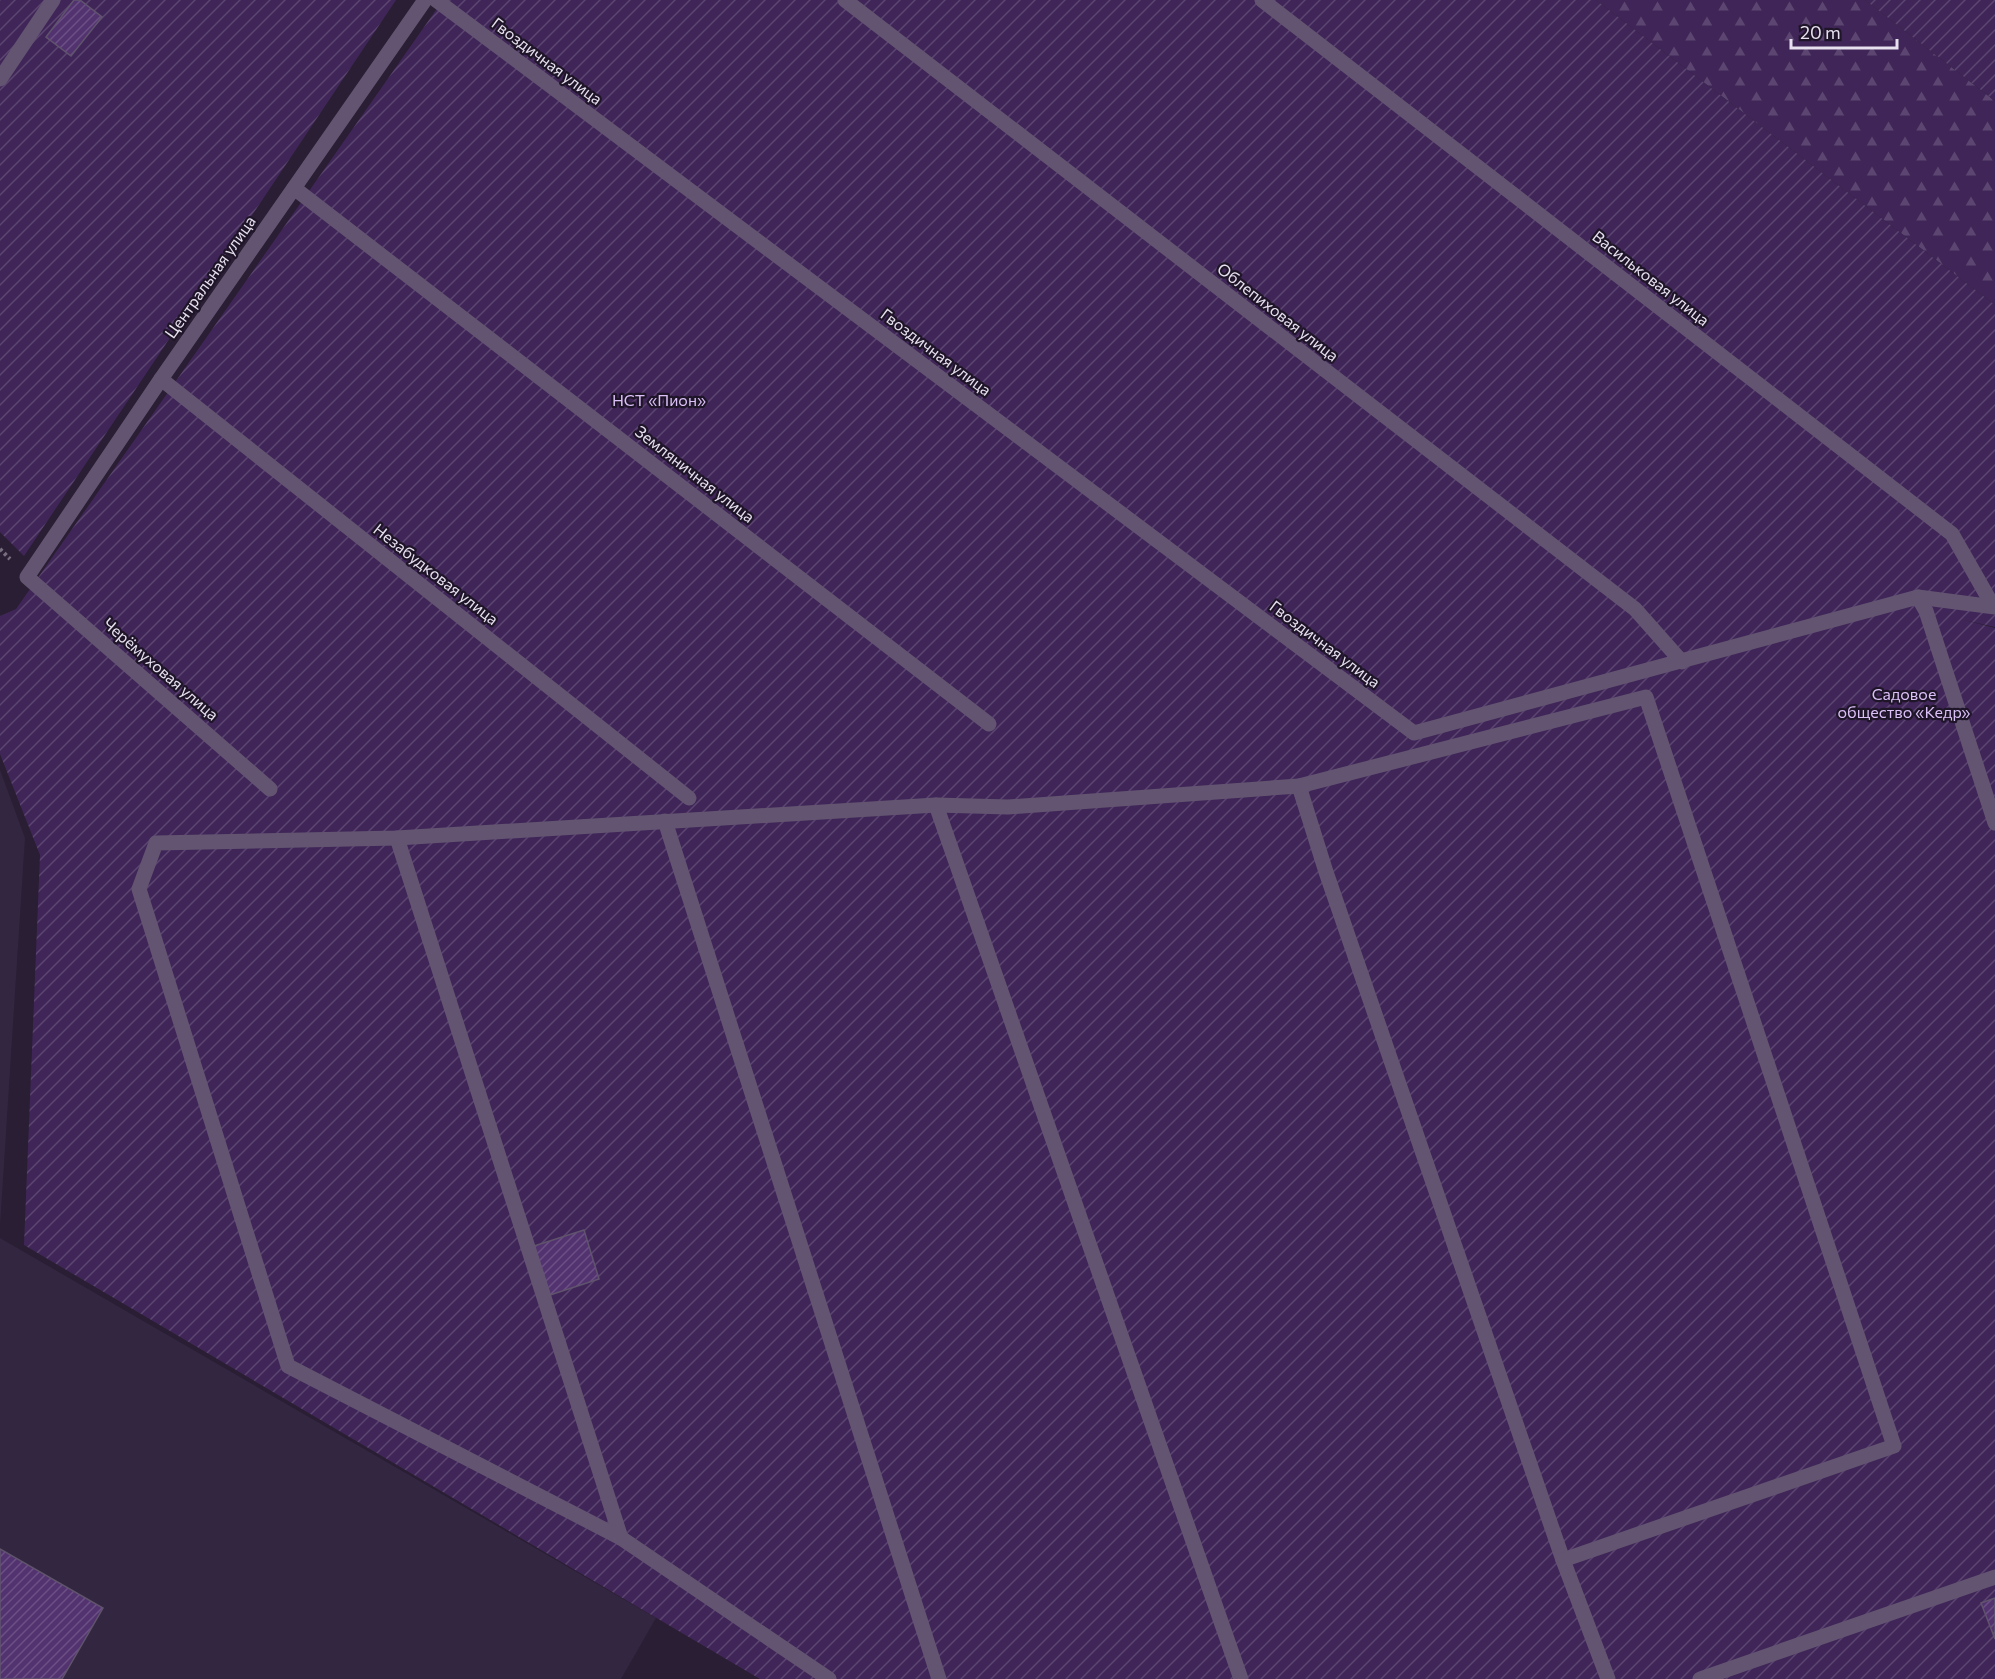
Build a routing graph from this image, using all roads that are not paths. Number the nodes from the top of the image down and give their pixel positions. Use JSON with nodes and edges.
{"nodes":[{"id":1,"x":53,"y":0,"type":"edge"},
{"id":2,"x":425,"y":0,"type":"edge"},
{"id":3,"x":436,"y":0,"type":"edge"},
{"id":4,"x":845,"y":0,"type":"edge"},
{"id":5,"x":1262,"y":0,"type":"edge"},
{"id":6,"x":0,"y":79,"type":"edge"},
{"id":7,"x":294,"y":188,"type":"junction"},
{"id":8,"x":161,"y":379,"type":"junction"},
{"id":9,"x":27,"y":577,"type":"joint"},
{"id":10,"x":1918,"y":597,"type":"junction"},
{"id":11,"x":1994,"y":607,"type":"edge"},
{"id":12,"x":1682,"y":662,"type":"junction"},
{"id":13,"x":989,"y":723,"type":"dead end"},
{"id":14,"x":1299,"y":786,"type":"junction"},
{"id":15,"x":270,"y":789,"type":"dead end"},
{"id":16,"x":689,"y":798,"type":"dead end"},
{"id":17,"x":936,"y":805,"type":"junction"},
{"id":18,"x":665,"y":821,"type":"junction"},
{"id":19,"x":1995,"y":823,"type":"edge"},
{"id":20,"x":397,"y":838,"type":"junction"},
{"id":21,"x":621,"y":1538,"type":"junction"},
{"id":22,"x":1563,"y":1560,"type":"junction"},
{"id":23,"x":1995,"y":1577,"type":"edge"},
{"id":24,"x":829,"y":1679,"type":"edge"},
{"id":25,"x":939,"y":1679,"type":"edge"},
{"id":26,"x":1240,"y":1679,"type":"edge"},
{"id":27,"x":1608,"y":1679,"type":"edge"},
{"id":28,"x":1700,"y":1679,"type":"edge"}],
"edges":[{"from":1,"to":6,"type":"street"},
{"from":2,"to":7,"type":"street","name":"Центральная улица"},
{"from":3,"to":12,"type":"street","name":"Гвоздичная улица"},
{"from":4,"to":12,"type":"street","name":"Облепиховая улица"},
{"from":5,"to":11,"type":"street","name":"Васильковая улица"},
{"from":7,"to":8,"type":"street","name":"Центральная улица"},
{"from":7,"to":13,"type":"street","name":"Земляничная улица"},
{"from":8,"to":9,"type":"street","name":"Центральная улица"},
{"from":8,"to":16,"type":"street","name":"Незабудковая улица"},
{"from":9,"to":15,"type":"street","name":"Черёмуховая улица"},
{"from":10,"to":11,"type":"street"},
{"from":10,"to":12,"type":"street"},
{"from":10,"to":19,"type":"street"},
{"from":14,"to":17,"type":"street"},
{"from":14,"to":22,"type":"street"},
{"from":14,"to":22,"type":"street"},
{"from":17,"to":18,"type":"street"},
{"from":17,"to":26,"type":"street"},
{"from":18,"to":20,"type":"street"},
{"from":18,"to":25,"type":"street"},
{"from":20,"to":21,"type":"street"},
{"from":20,"to":21,"type":"street"},
{"from":21,"to":24,"type":"street"},
{"from":22,"to":27,"type":"street"},
{"from":23,"to":28,"type":"street"}]}
